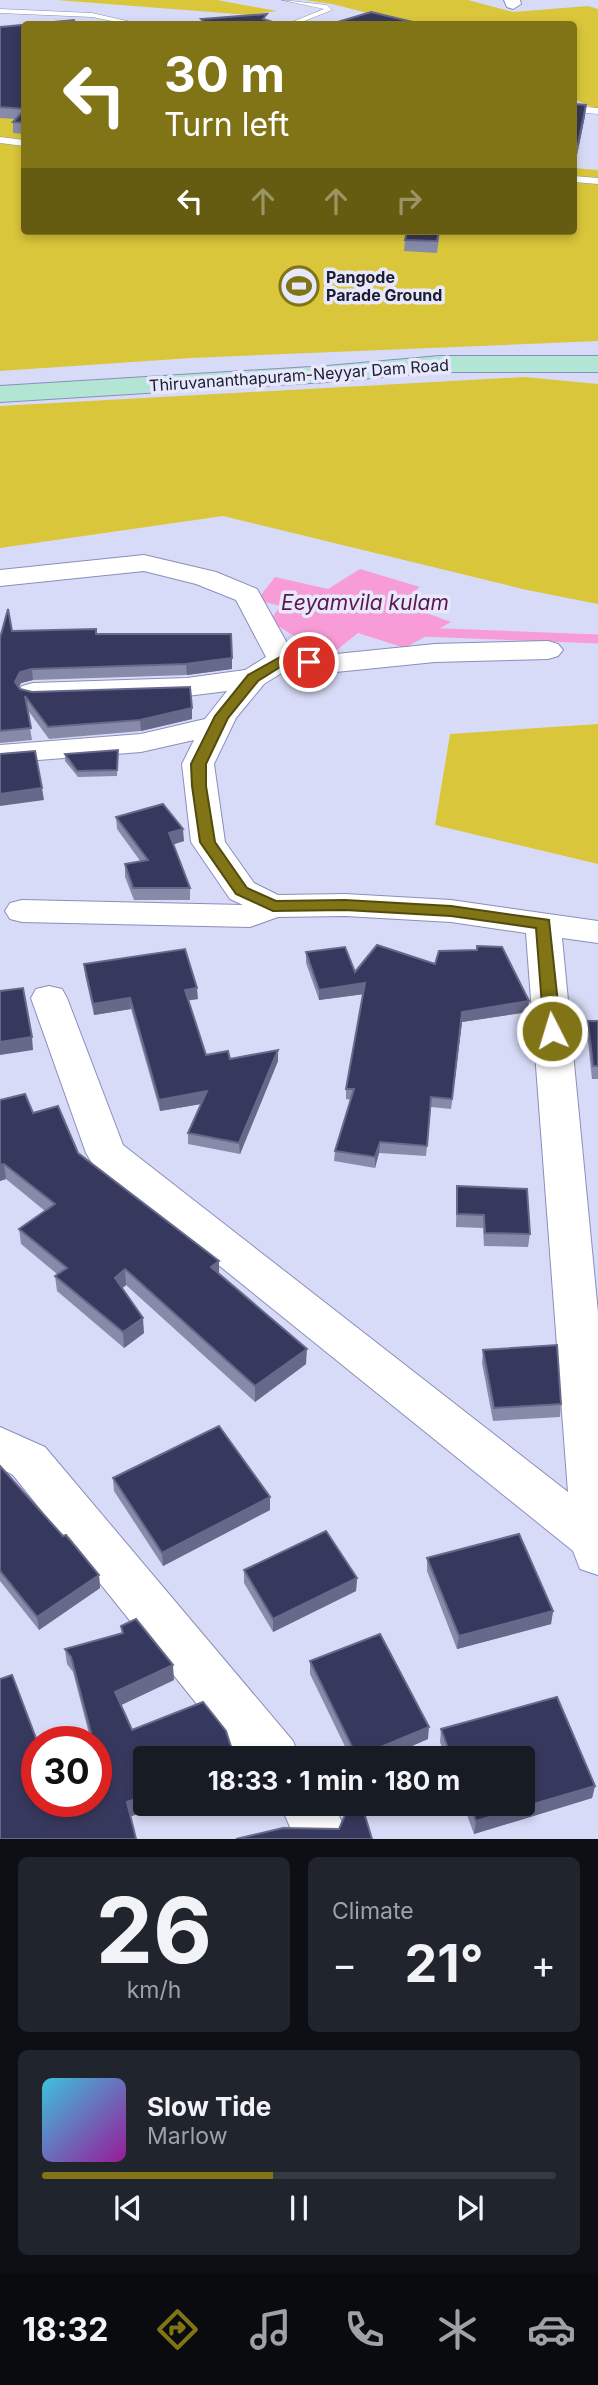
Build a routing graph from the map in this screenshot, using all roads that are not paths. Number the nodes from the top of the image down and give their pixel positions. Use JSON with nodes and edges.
{"nodes":[{"id":1,"x":286,"y":0,"type":"edge"},
{"id":2,"x":3,"y":10,"type":"edge"},
{"id":3,"x":121,"y":21,"type":"edge"},
{"id":4,"x":299,"y":21,"type":"edge"},
{"id":5,"x":577,"y":109,"type":"edge"},
{"id":6,"x":598,"y":111,"type":"edge"},
{"id":7,"x":0,"y":141,"type":"edge"},
{"id":8,"x":21,"y":143,"type":"edge"},
{"id":9,"x":577,"y":179,"type":"edge"},
{"id":10,"x":598,"y":181,"type":"edge"},
{"id":11,"x":598,"y":364,"type":"edge"},
{"id":12,"x":0,"y":394,"type":"edge"},
{"id":13,"x":0,"y":578,"type":"edge"},
{"id":14,"x":548,"y":650,"type":"dead end"},
{"id":15,"x":282,"y":660,"type":"junction"},
{"id":16,"x":253,"y":678,"type":"junction"},
{"id":17,"x":33,"y":692,"type":"edge"},
{"id":18,"x":217,"y":726,"type":"junction"},
{"id":19,"x":0,"y":754,"type":"edge"},
{"id":20,"x":273,"y":906,"type":"junction"},
{"id":21,"x":22,"y":911,"type":"dead end"},
{"id":22,"x":543,"y":924,"type":"junction"},
{"id":23,"x":598,"y":932,"type":"edge"},
{"id":24,"x":49,"y":998,"type":"dead end"},
{"id":25,"x":0,"y":1446,"type":"edge"},
{"id":26,"x":597,"y":1551,"type":"edge"},
{"id":27,"x":263,"y":1746,"type":"edge"},
{"id":28,"x":312,"y":1816,"type":"edge"},
{"id":29,"x":312,"y":1839,"type":"edge"}],
"edges":[{"from":1,"to":4,"type":"lane"},
{"from":2,"to":3,"type":"lane"},
{"from":5,"to":6,"type":"lane"},
{"from":7,"to":8,"type":"lane"},
{"from":9,"to":10,"type":"lane"},
{"from":11,"to":12,"type":"main road","name":"Thiruvananthapuram-Neyyar Dam Road"},
{"from":13,"to":15,"type":"street"},
{"from":14,"to":15,"type":"street"},
{"from":15,"to":16,"type":"street"},
{"from":16,"to":17,"type":"street"},
{"from":16,"to":18,"type":"street"},
{"from":18,"to":19,"type":"street"},
{"from":18,"to":20,"type":"street"},
{"from":20,"to":21,"type":"street"},
{"from":20,"to":22,"type":"street"},
{"from":22,"to":23,"type":"street"},
{"from":22,"to":26,"type":"street"},
{"from":24,"to":26,"type":"street"},
{"from":25,"to":27,"type":"street"},
{"from":28,"to":29,"type":"street"}]}
